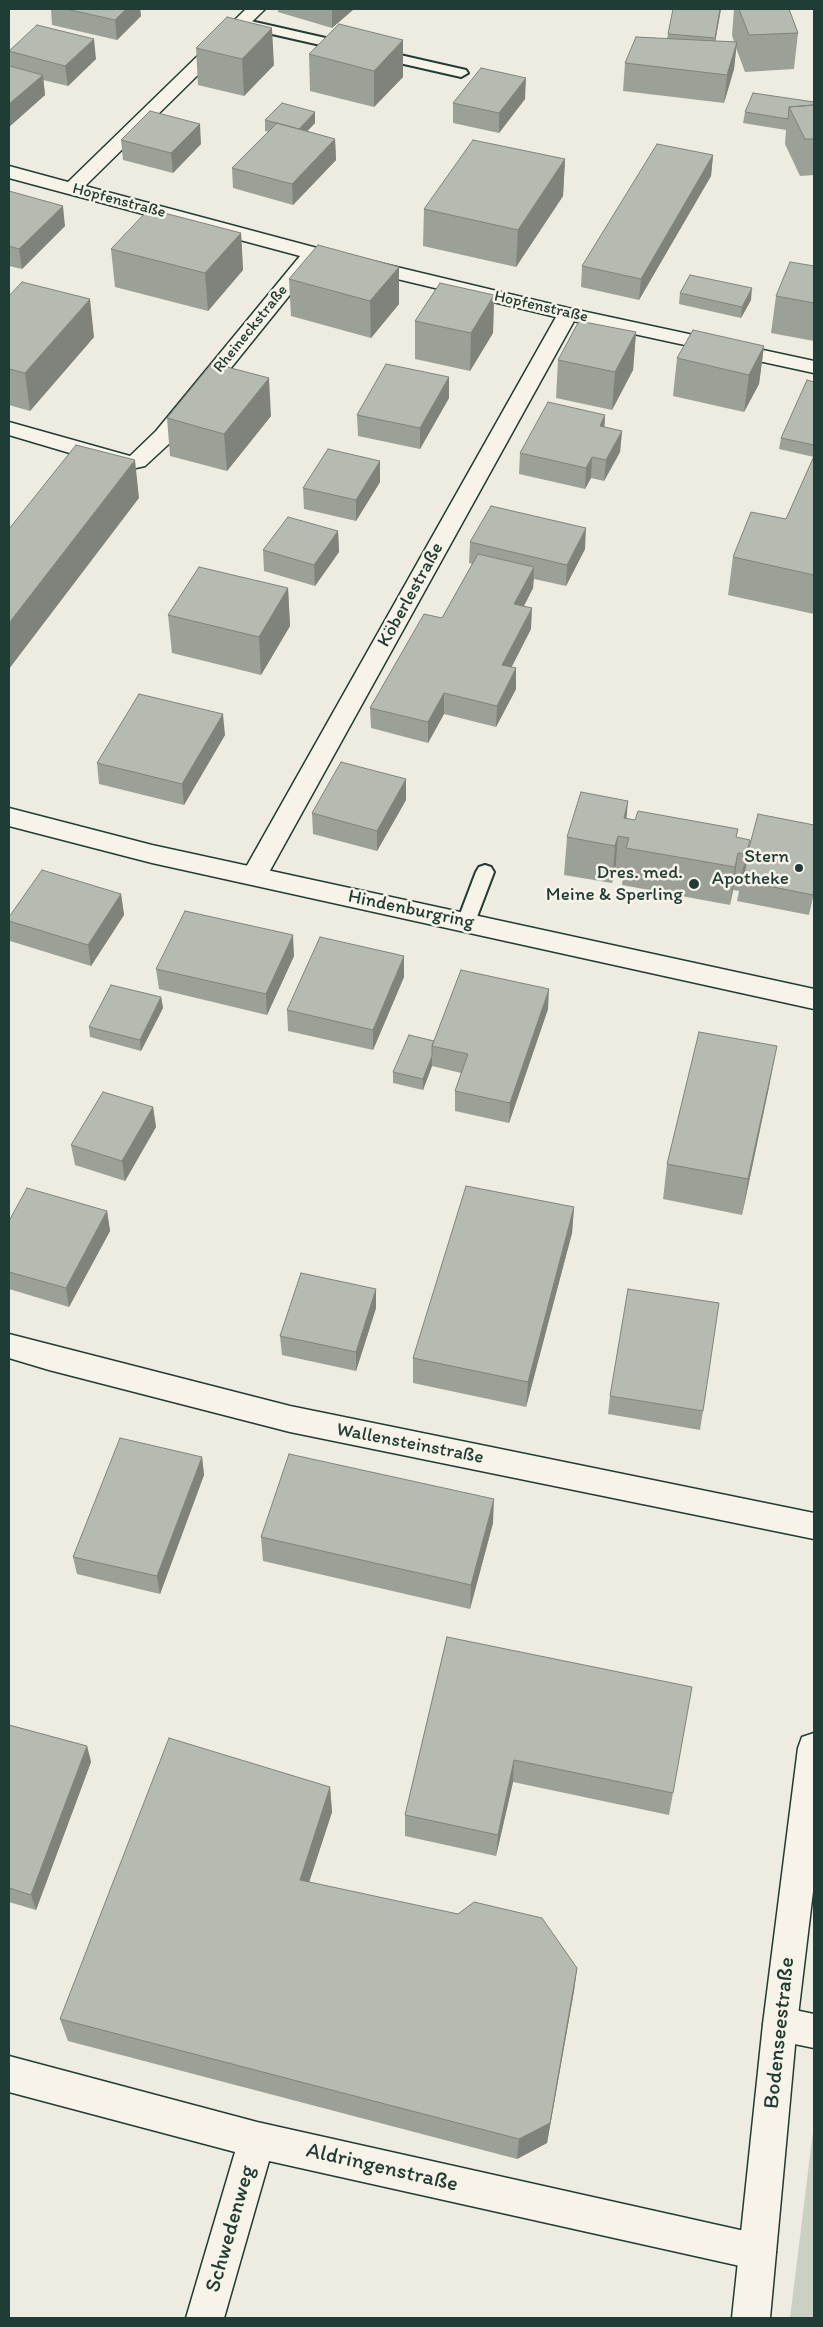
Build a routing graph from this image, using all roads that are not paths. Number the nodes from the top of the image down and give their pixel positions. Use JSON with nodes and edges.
{"nodes":[{"id":1,"x":256,"y":9,"type":"edge"},
{"id":2,"x":242,"y":23,"type":"junction"},
{"id":3,"x":461,"y":73,"type":"dead end"},
{"id":4,"x":9,"y":172,"type":"edge"},
{"id":5,"x":72,"y":188,"type":"junction"},
{"id":6,"x":313,"y":253,"type":"junction"},
{"id":7,"x":568,"y":314,"type":"junction"},
{"id":8,"x":814,"y":367,"type":"edge"},
{"id":9,"x":9,"y":428,"type":"edge"},
{"id":10,"x":9,"y":817,"type":"edge"},
{"id":11,"x":485,"y":872,"type":"dead end"},
{"id":12,"x":254,"y":876,"type":"junction"},
{"id":13,"x":466,"y":922,"type":"junction"},
{"id":14,"x":814,"y":998,"type":"edge"},
{"id":15,"x":9,"y":1346,"type":"edge"},
{"id":16,"x":814,"y":1526,"type":"edge"},
{"id":17,"x":814,"y":1748,"type":"edge"},
{"id":18,"x":780,"y":2024,"type":"junction"},
{"id":19,"x":814,"y":2031,"type":"edge"},
{"id":20,"x":9,"y":2074,"type":"edge"},
{"id":21,"x":257,"y":2140,"type":"junction"},
{"id":22,"x":758,"y":2252,"type":"junction"},
{"id":23,"x":205,"y":2318,"type":"edge"},
{"id":24,"x":751,"y":2318,"type":"edge"}],
"edges":[{"from":1,"to":2,"type":"street"},
{"from":2,"to":3,"type":"lane"},
{"from":2,"to":5,"type":"street"},
{"from":4,"to":5,"type":"street","name":"Hopfenstraße"},
{"from":5,"to":6,"type":"street","name":"Hopfenstraße"},
{"from":6,"to":7,"type":"street","name":"Hopfenstraße"},
{"from":6,"to":9,"type":"street","name":"Rheineckstraße"},
{"from":7,"to":8,"type":"street","name":"Hopfenstraße"},
{"from":7,"to":12,"type":"street","name":"Köberlestraße"},
{"from":10,"to":12,"type":"street","name":"Hindenburgring"},
{"from":11,"to":13,"type":"lane"},
{"from":12,"to":13,"type":"street","name":"Hindenburgring"},
{"from":13,"to":14,"type":"street","name":"Hindenburgring"},
{"from":15,"to":16,"type":"street","name":"Wallensteinstraße"},
{"from":17,"to":18,"type":"street","name":"Bodenseestraße"},
{"from":18,"to":19,"type":"street"},
{"from":18,"to":22,"type":"street","name":"Bodenseestraße"},
{"from":20,"to":21,"type":"street","name":"Aldringenstraße"},
{"from":21,"to":22,"type":"street","name":"Aldringenstraße"},
{"from":21,"to":23,"type":"street","name":"Schwedenweg"},
{"from":22,"to":24,"type":"street","name":"Bodenseestraße"}]}
